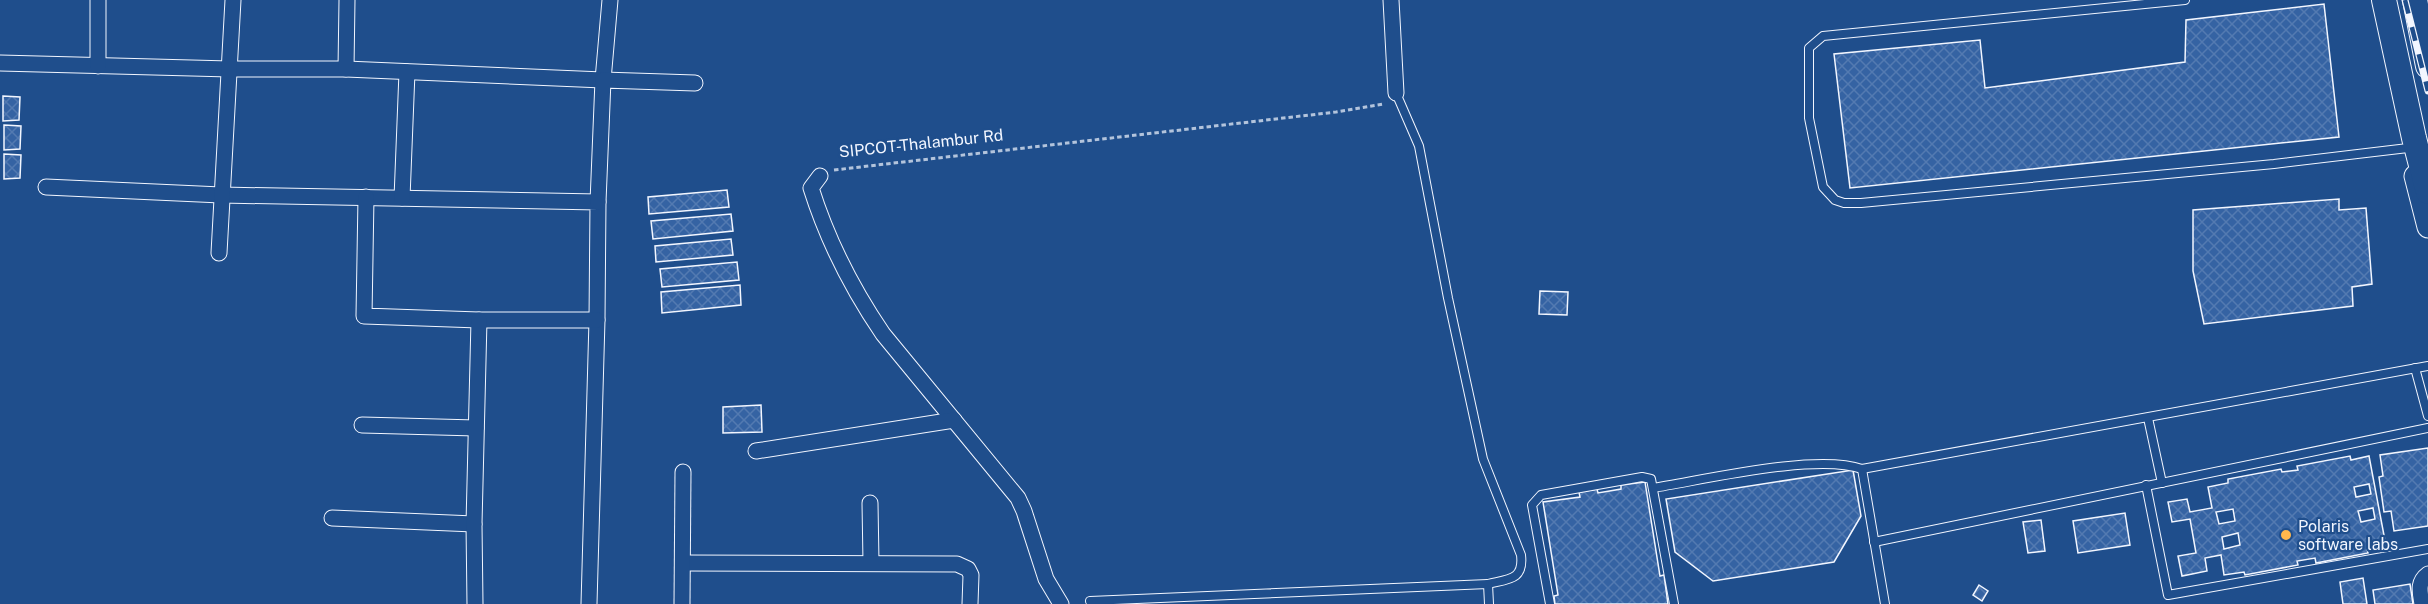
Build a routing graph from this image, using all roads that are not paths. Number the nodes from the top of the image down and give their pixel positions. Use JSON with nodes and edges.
{"nodes":[{"id":1,"x":98,"y":0,"type":"edge"},
{"id":2,"x":233,"y":0,"type":"edge"},
{"id":3,"x":347,"y":0,"type":"edge"},
{"id":4,"x":610,"y":0,"type":"edge"},
{"id":5,"x":1391,"y":0,"type":"edge"},
{"id":6,"x":2185,"y":0,"type":"edge"},
{"id":7,"x":2374,"y":0,"type":"edge"},
{"id":8,"x":2384,"y":0,"type":"edge"},
{"id":9,"x":2415,"y":0,"type":"edge"},
{"id":10,"x":0,"y":63,"type":"edge"},
{"id":11,"x":98,"y":66,"type":"junction"},
{"id":12,"x":2428,"y":66,"type":"edge"},
{"id":13,"x":230,"y":69,"type":"junction"},
{"id":14,"x":346,"y":69,"type":"junction"},
{"id":15,"x":407,"y":72,"type":"junction"},
{"id":16,"x":603,"y":80,"type":"junction"},
{"id":17,"x":695,"y":83,"type":"dead end"},
{"id":18,"x":1396,"y":93,"type":"joint"},
{"id":19,"x":2408,"y":148,"type":"junction"},
{"id":20,"x":820,"y":176,"type":"road end"},
{"id":21,"x":46,"y":187,"type":"dead end"},
{"id":22,"x":2428,"y":192,"type":"edge"},
{"id":23,"x":221,"y":195,"type":"junction"},
{"id":24,"x":366,"y":197,"type":"junction"},
{"id":25,"x":402,"y":198,"type":"junction"},
{"id":26,"x":598,"y":201,"type":"junction"},
{"id":27,"x":2428,"y":227,"type":"edge"},
{"id":28,"x":219,"y":253,"type":"dead end"},
{"id":29,"x":479,"y":320,"type":"junction"},
{"id":30,"x":597,"y":320,"type":"junction"},
{"id":31,"x":2428,"y":366,"type":"edge"},
{"id":32,"x":2415,"y":368,"type":"junction"},
{"id":33,"x":2428,"y":416,"type":"edge"},
{"id":34,"x":2148,"y":418,"type":"junction"},
{"id":35,"x":954,"y":420,"type":"junction"},
{"id":36,"x":362,"y":425,"type":"dead end"},
{"id":37,"x":476,"y":428,"type":"junction"},
{"id":38,"x":2428,"y":428,"type":"edge"},
{"id":39,"x":756,"y":451,"type":"dead end"},
{"id":40,"x":1862,"y":469,"type":"junction"},
{"id":41,"x":683,"y":472,"type":"dead end"},
{"id":42,"x":2162,"y":483,"type":"junction"},
{"id":43,"x":2146,"y":485,"type":"junction"},
{"id":44,"x":1653,"y":489,"type":"junction"},
{"id":45,"x":870,"y":503,"type":"dead end"},
{"id":46,"x":332,"y":518,"type":"dead end"},
{"id":47,"x":474,"y":524,"type":"junction"},
{"id":48,"x":1874,"y":542,"type":"junction"},
{"id":49,"x":2428,"y":549,"type":"edge"},
{"id":50,"x":871,"y":562,"type":"junction"},
{"id":51,"x":683,"y":563,"type":"junction"},
{"id":52,"x":2428,"y":574,"type":"edge"},
{"id":53,"x":1488,"y":584,"type":"junction"},
{"id":54,"x":1167,"y":600,"type":"edge"},
{"id":55,"x":1090,"y":602,"type":"dead end"},
{"id":56,"x":475,"y":604,"type":"edge"},
{"id":57,"x":589,"y":604,"type":"edge"},
{"id":58,"x":682,"y":604,"type":"edge"},
{"id":59,"x":970,"y":604,"type":"edge"},
{"id":60,"x":1061,"y":604,"type":"edge"},
{"id":61,"x":1489,"y":604,"type":"edge"},
{"id":62,"x":1550,"y":604,"type":"edge"},
{"id":63,"x":1674,"y":604,"type":"edge"},
{"id":64,"x":1885,"y":604,"type":"edge"},
{"id":65,"x":2422,"y":604,"type":"edge"}],
"edges":[{"from":1,"to":11,"type":"street"},
{"from":2,"to":13,"type":"street"},
{"from":3,"to":14,"type":"street"},
{"from":4,"to":16,"type":"street"},
{"from":5,"to":18,"type":"street"},
{"from":6,"to":19,"type":"lane"},
{"from":7,"to":19,"type":"street"},
{"from":8,"to":22,"type":"main road"},
{"from":9,"to":12,"type":"main road"},
{"from":10,"to":11,"type":"street"},
{"from":11,"to":13,"type":"street"},
{"from":13,"to":14,"type":"street"},
{"from":13,"to":23,"type":"street"},
{"from":14,"to":15,"type":"street"},
{"from":15,"to":16,"type":"street"},
{"from":15,"to":25,"type":"street"},
{"from":16,"to":17,"type":"street"},
{"from":16,"to":26,"type":"street"},
{"from":18,"to":53,"type":"lane"},
{"from":19,"to":27,"type":"street"},
{"from":20,"to":35,"type":"street"},
{"from":21,"to":23,"type":"street"},
{"from":23,"to":24,"type":"street"},
{"from":23,"to":28,"type":"street"},
{"from":24,"to":25,"type":"street"},
{"from":24,"to":29,"type":"street"},
{"from":25,"to":26,"type":"street"},
{"from":26,"to":30,"type":"street"},
{"from":29,"to":30,"type":"street"},
{"from":29,"to":37,"type":"street"},
{"from":30,"to":57,"type":"street"},
{"from":31,"to":32,"type":"lane"},
{"from":32,"to":33,"type":"lane"},
{"from":32,"to":34,"type":"lane"},
{"from":34,"to":40,"type":"lane"},
{"from":34,"to":42,"type":"lane"},
{"from":35,"to":39,"type":"street"},
{"from":35,"to":60,"type":"street"},
{"from":36,"to":37,"type":"street"},
{"from":37,"to":47,"type":"street"},
{"from":38,"to":42,"type":"lane"},
{"from":40,"to":44,"type":"lane"},
{"from":40,"to":48,"type":"lane"},
{"from":41,"to":51,"type":"street"},
{"from":42,"to":43,"type":"lane"},
{"from":43,"to":48,"type":"lane"},
{"from":43,"to":49,"type":"lane"},
{"from":44,"to":62,"type":"lane"},
{"from":44,"to":63,"type":"lane"},
{"from":45,"to":50,"type":"street"},
{"from":46,"to":47,"type":"street"},
{"from":47,"to":56,"type":"street"},
{"from":48,"to":64,"type":"lane"},
{"from":50,"to":51,"type":"street"},
{"from":50,"to":59,"type":"street"},
{"from":51,"to":58,"type":"street"},
{"from":52,"to":65,"type":"street"},
{"from":53,"to":54,"type":"lane"},
{"from":53,"to":61,"type":"lane"},
{"from":54,"to":55,"type":"lane"}]}
